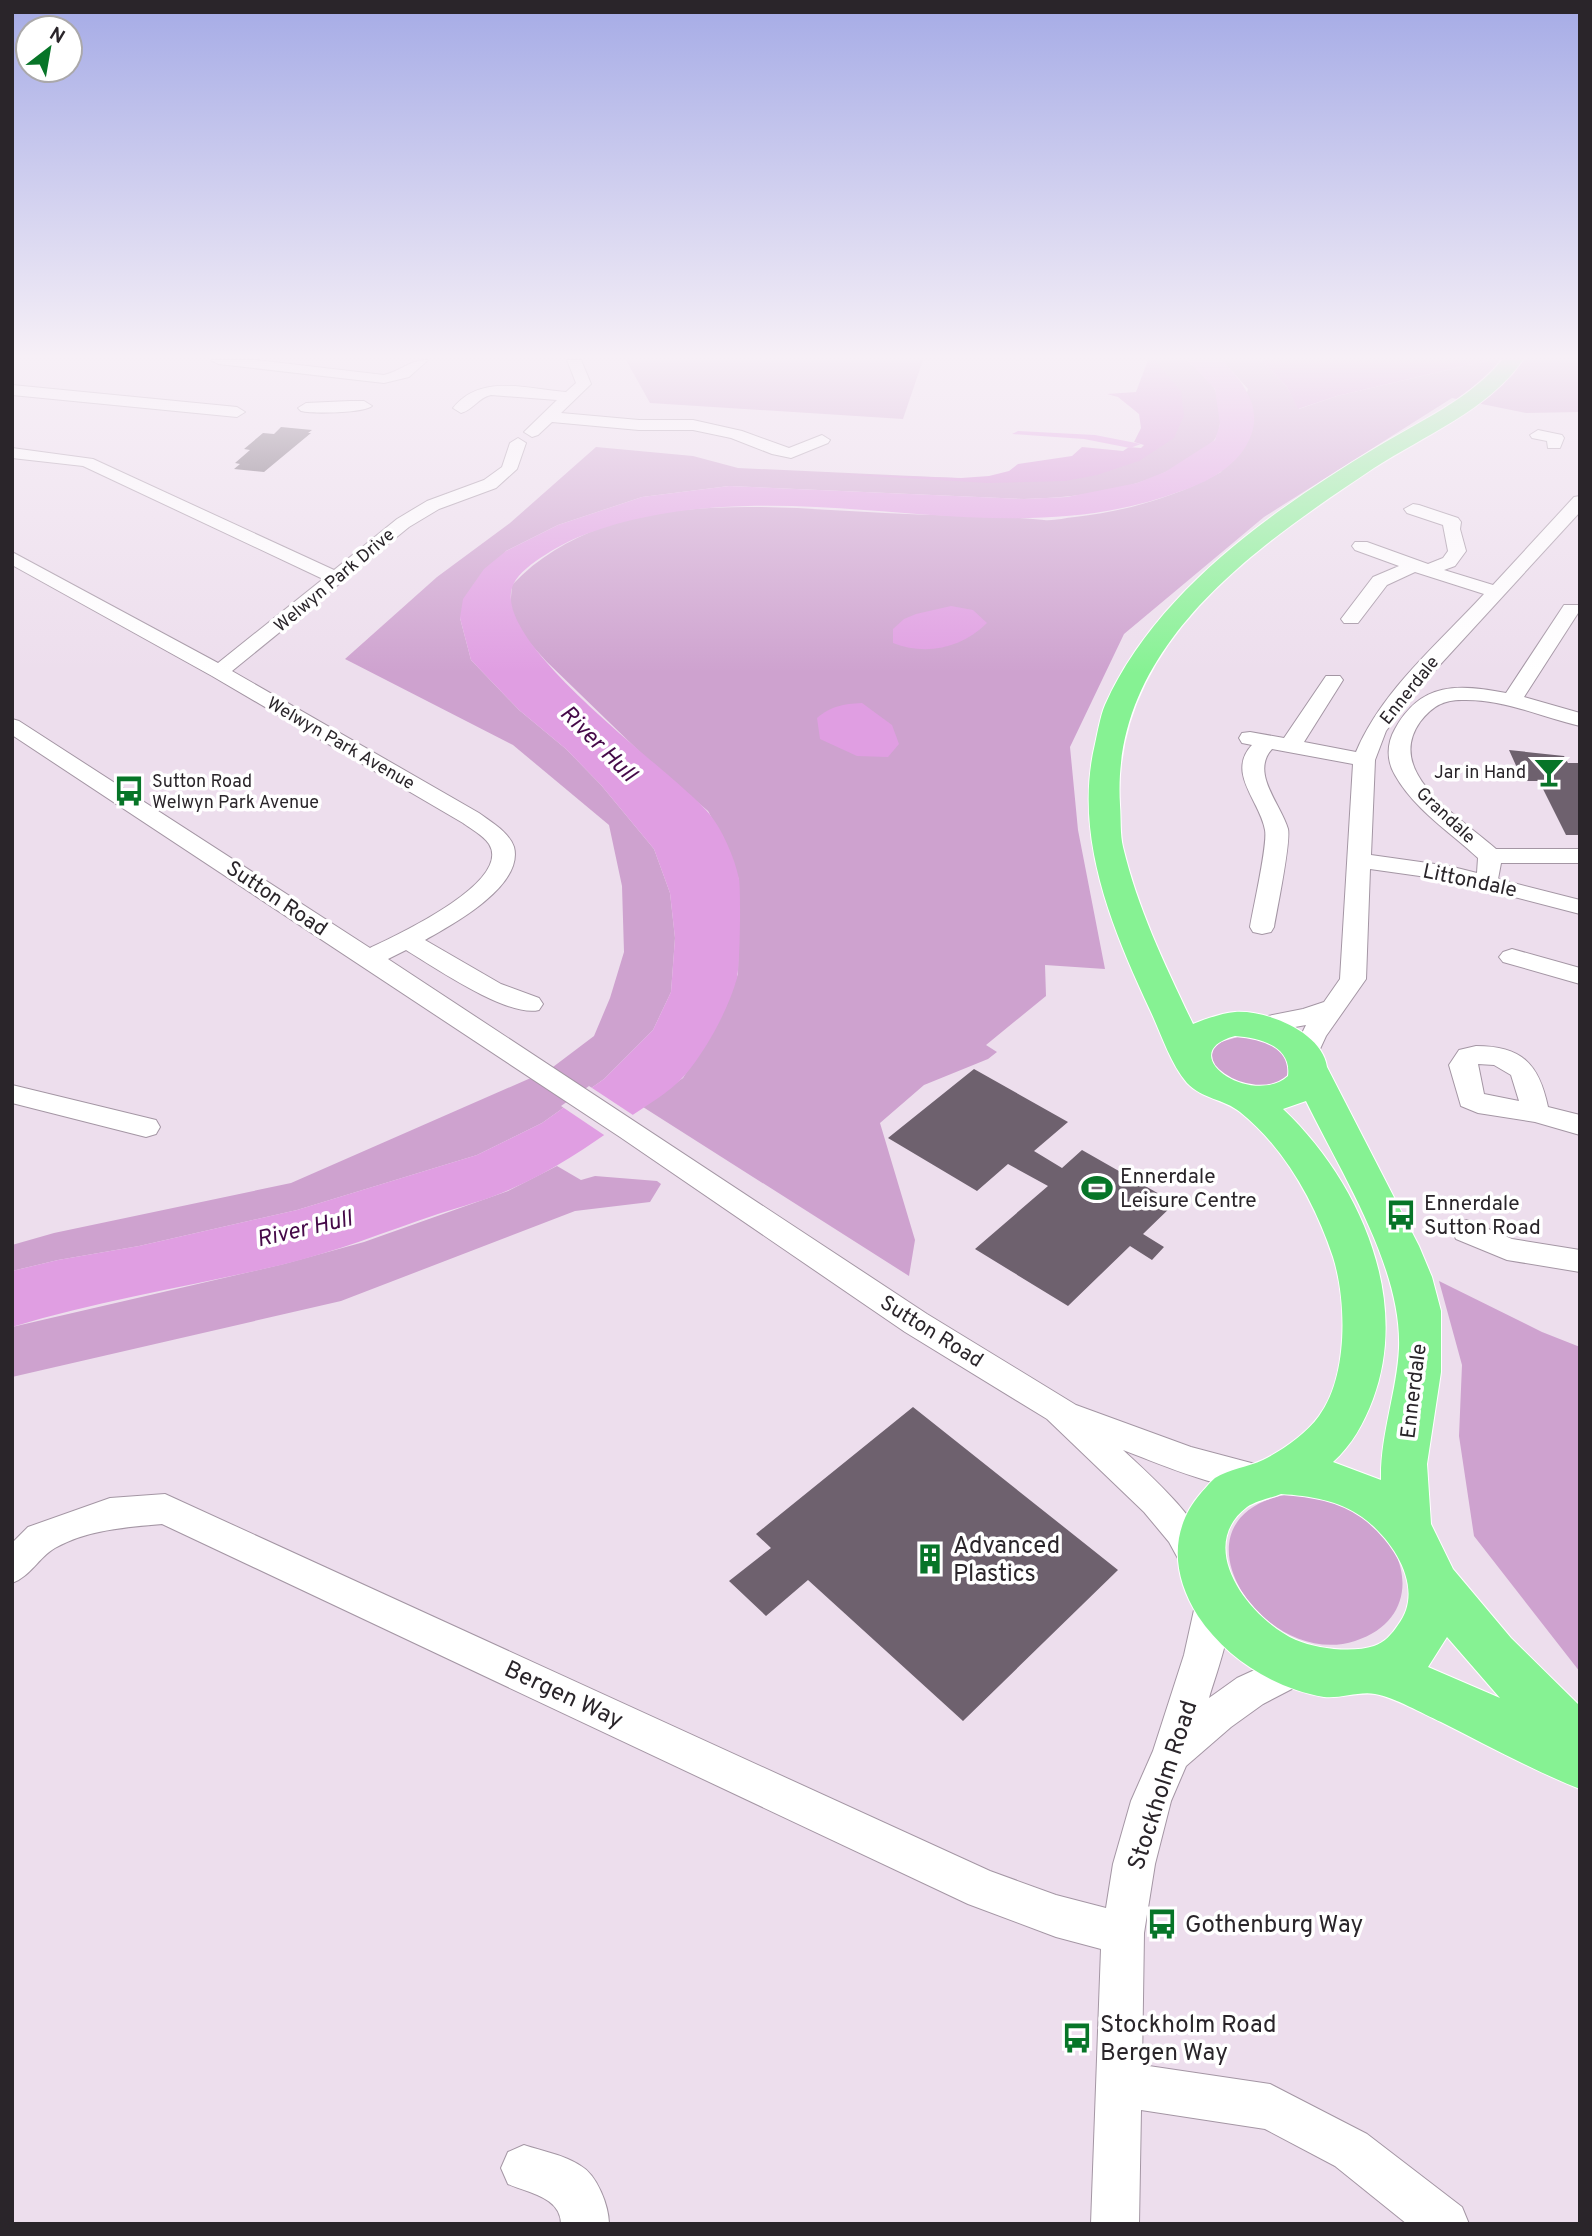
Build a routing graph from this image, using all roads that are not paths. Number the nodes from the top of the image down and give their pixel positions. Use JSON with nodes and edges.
{"nodes":[{"id":1,"x":92,"y":464,"type":"edge"},
{"id":2,"x":511,"y":464,"type":"edge"},
{"id":3,"x":1365,"y":464,"type":"edge"},
{"id":4,"x":1580,"y":501,"type":"edge"},
{"id":5,"x":1413,"y":509,"type":"dead end"},
{"id":6,"x":1361,"y":546,"type":"dead end"},
{"id":7,"x":12,"y":557,"type":"edge"},
{"id":8,"x":1422,"y":568,"type":"junction"},
{"id":9,"x":336,"y":578,"type":"junction"},
{"id":10,"x":1496,"y":592,"type":"junction"},
{"id":11,"x":1571,"y":609,"type":"dead end"},
{"id":12,"x":1351,"y":623,"type":"dead end"},
{"id":13,"x":219,"y":672,"type":"junction"},
{"id":14,"x":1352,"y":692,"type":"dead end"},
{"id":15,"x":1513,"y":698,"type":"junction"},
{"id":16,"x":1580,"y":720,"type":"edge"},
{"id":17,"x":12,"y":725,"type":"edge"},
{"id":18,"x":1292,"y":744,"type":"junction"},
{"id":19,"x":1364,"y":760,"type":"junction"},
{"id":20,"x":1490,"y":856,"type":"junction"},
{"id":21,"x":1580,"y":856,"type":"edge"},
{"id":22,"x":1359,"y":860,"type":"junction"},
{"id":23,"x":1485,"y":882,"type":"junction"},
{"id":24,"x":1580,"y":906,"type":"edge"},
{"id":25,"x":1263,"y":928,"type":"dead end"},
{"id":26,"x":405,"y":939,"type":"junction"},
{"id":27,"x":1512,"y":957,"type":"dead end"},
{"id":28,"x":369,"y":959,"type":"junction"},
{"id":29,"x":1580,"y":976,"type":"edge"},
{"id":30,"x":1157,"y":982,"type":"junction"},
{"id":31,"x":530,"y":1004,"type":"dead end"},
{"id":32,"x":1333,"y":1008,"type":"junction"},
{"id":33,"x":1246,"y":1025,"type":"junction"},
{"id":34,"x":1191,"y":1059,"type":"junction"},
{"id":35,"x":1306,"y":1062,"type":"junction"},
{"id":36,"x":12,"y":1094,"type":"edge"},
{"id":37,"x":1249,"y":1099,"type":"junction"},
{"id":38,"x":1535,"y":1112,"type":"dead end"},
{"id":39,"x":1580,"y":1125,"type":"edge"},
{"id":40,"x":146,"y":1127,"type":"dead end"},
{"id":41,"x":1467,"y":1231,"type":"dead end"},
{"id":42,"x":1580,"y":1261,"type":"edge"},
{"id":43,"x":1059,"y":1410,"type":"junction"},
{"id":44,"x":1269,"y":1476,"type":"junction"},
{"id":45,"x":1407,"y":1528,"type":"junction"},
{"id":46,"x":12,"y":1567,"type":"edge"},
{"id":47,"x":1433,"y":1581,"type":"junction"},
{"id":48,"x":1207,"y":1584,"type":"junction"},
{"id":49,"x":1298,"y":1667,"type":"junction"},
{"id":50,"x":1376,"y":1670,"type":"junction"},
{"id":51,"x":1580,"y":1743,"type":"edge"},
{"id":52,"x":1172,"y":1753,"type":"junction"},
{"id":53,"x":1580,"y":1763,"type":"edge"},
{"id":54,"x":1123,"y":1933,"type":"junction"},
{"id":55,"x":1120,"y":2084,"type":"junction"},
{"id":56,"x":524,"y":2168,"type":"dead end"},
{"id":57,"x":585,"y":2224,"type":"edge"},
{"id":58,"x":1115,"y":2224,"type":"edge"},
{"id":59,"x":1445,"y":2224,"type":"edge"}],
"edges":[{"from":1,"to":9,"type":"street"},
{"from":2,"to":9,"type":"street","name":"Welwyn Park Drive"},
{"from":3,"to":30,"type":"highway"},
{"from":4,"to":10,"type":"street","name":"Ennerdale"},
{"from":5,"to":8,"type":"street"},
{"from":6,"to":8,"type":"street"},
{"from":7,"to":13,"type":"street","name":"Welwyn Park Avenue"},
{"from":8,"to":10,"type":"street"},
{"from":8,"to":12,"type":"street"},
{"from":9,"to":13,"type":"street","name":"Welwyn Park Drive"},
{"from":10,"to":19,"type":"street","name":"Ennerdale"},
{"from":11,"to":15,"type":"street"},
{"from":13,"to":26,"type":"street","name":"Welwyn Park Avenue"},
{"from":14,"to":18,"type":"street"},
{"from":15,"to":16,"type":"street","name":"Grandale"},
{"from":15,"to":20,"type":"street","name":"Grandale"},
{"from":17,"to":28,"type":"street","name":"Sutton Road"},
{"from":18,"to":19,"type":"street"},
{"from":18,"to":25,"type":"street"},
{"from":19,"to":22,"type":"street","name":"Ennerdale"},
{"from":20,"to":21,"type":"street","name":"Grandale"},
{"from":20,"to":23,"type":"street","name":"Grandale"},
{"from":22,"to":23,"type":"street","name":"Littondale"},
{"from":22,"to":32,"type":"street","name":"Ennerdale"},
{"from":23,"to":24,"type":"street","name":"Littondale"},
{"from":26,"to":28,"type":"street","name":"Welwyn Park Avenue"},
{"from":26,"to":31,"type":"street"},
{"from":27,"to":29,"type":"street"},
{"from":28,"to":43,"type":"street","name":"Sutton Road"},
{"from":30,"to":33,"type":"highway"},
{"from":30,"to":34,"type":"highway"},
{"from":32,"to":33,"type":"street"},
{"from":32,"to":35,"type":"street","name":"Ennerdale"},
{"from":33,"to":34,"type":"highway"},
{"from":33,"to":35,"type":"highway"},
{"from":34,"to":37,"type":"highway"},
{"from":35,"to":37,"type":"highway"},
{"from":35,"to":45,"type":"highway","name":"Ennerdale"},
{"from":36,"to":40,"type":"street"},
{"from":37,"to":44,"type":"highway"},
{"from":38,"to":39,"type":"street"},
{"from":41,"to":42,"type":"street"},
{"from":43,"to":44,"type":"street"},
{"from":43,"to":48,"type":"street","name":"Sutton Road"},
{"from":44,"to":45,"type":"highway"},
{"from":44,"to":48,"type":"highway"},
{"from":45,"to":47,"type":"highway"},
{"from":46,"to":54,"type":"street","name":"Bergen Way"},
{"from":47,"to":50,"type":"highway"},
{"from":47,"to":51,"type":"highway"},
{"from":48,"to":49,"type":"highway"},
{"from":48,"to":52,"type":"street","name":"Stockholm Road"},
{"from":49,"to":50,"type":"highway"},
{"from":49,"to":52,"type":"street"},
{"from":50,"to":53,"type":"highway"},
{"from":52,"to":54,"type":"street","name":"Stockholm Road"},
{"from":54,"to":55,"type":"street","name":"Stockholm Road"},
{"from":55,"to":58,"type":"street","name":"Stockholm Road"},
{"from":55,"to":59,"type":"street"},
{"from":56,"to":57,"type":"street"}]}
